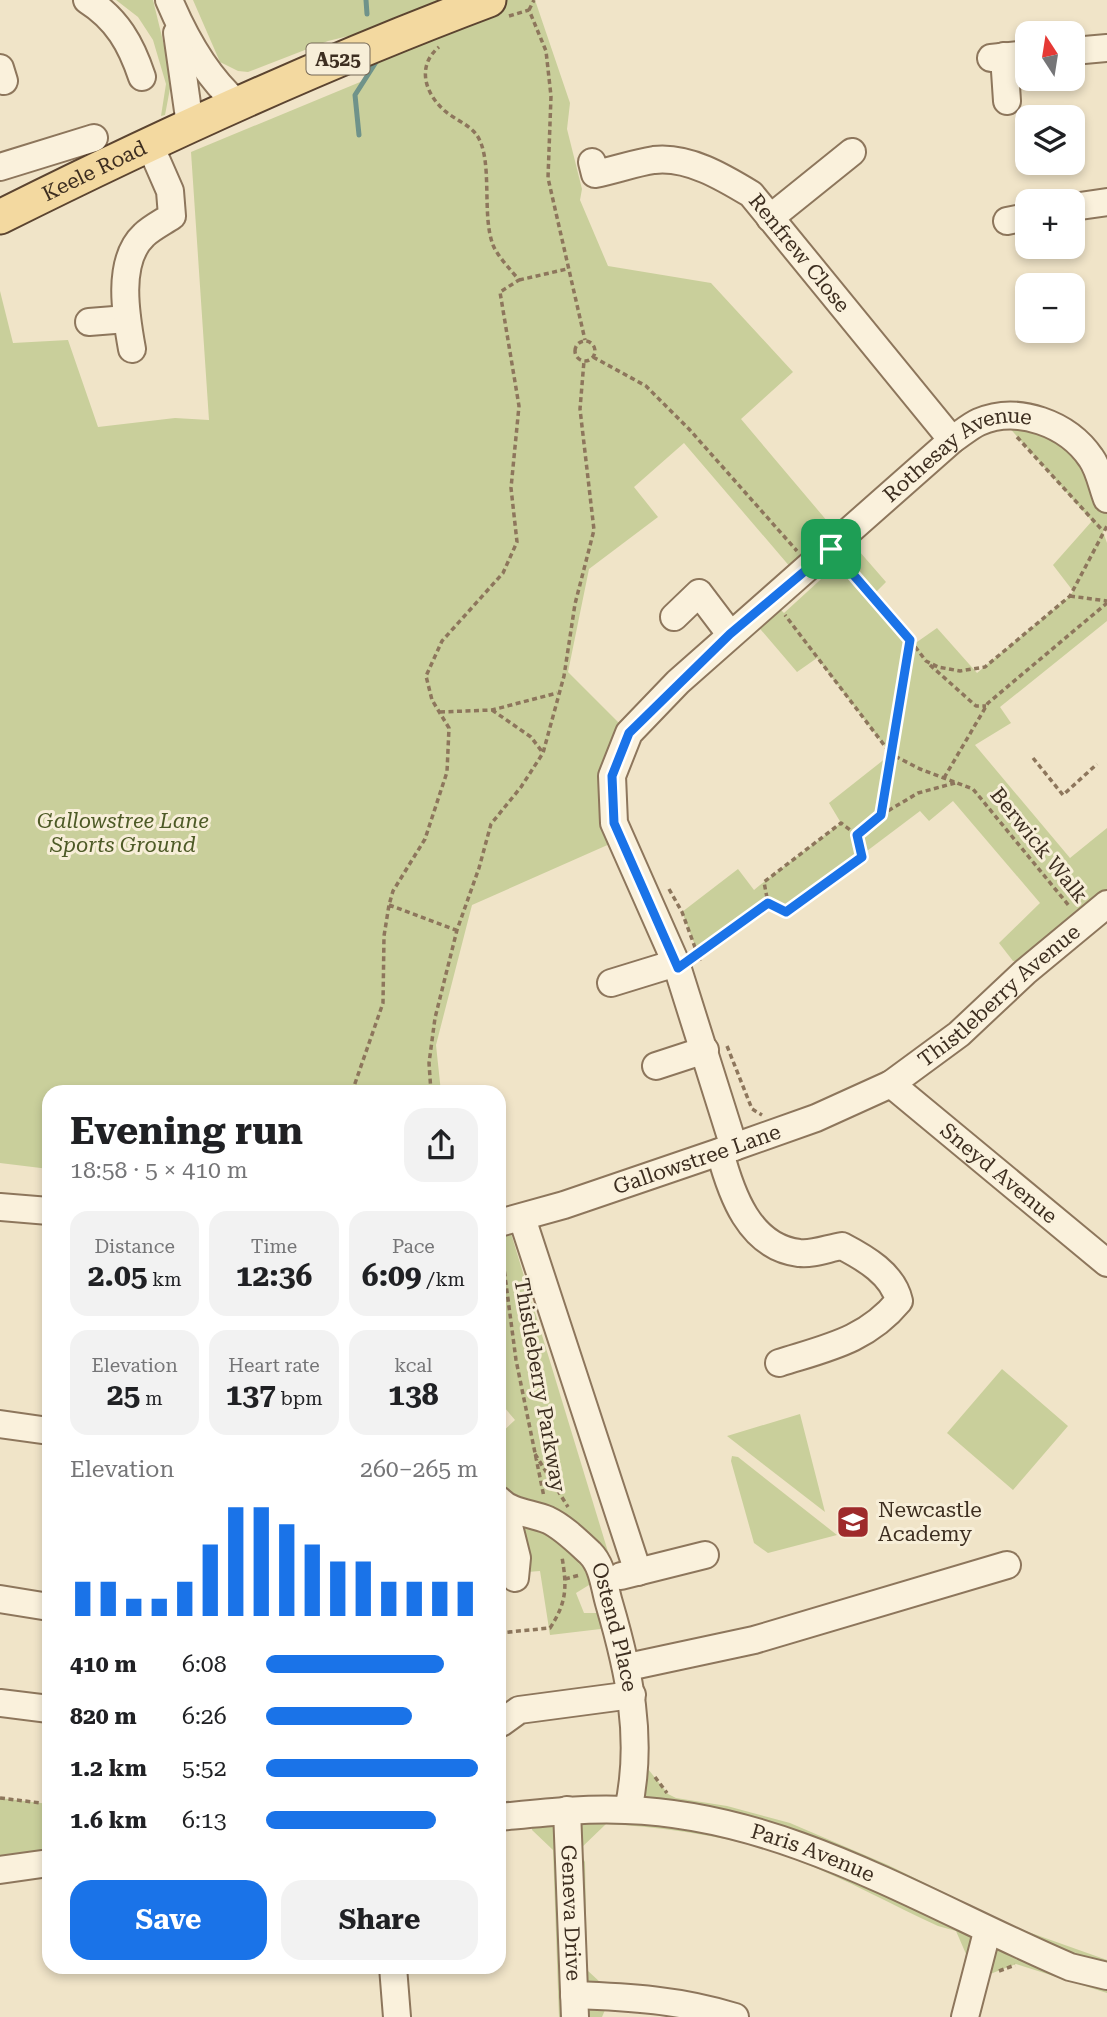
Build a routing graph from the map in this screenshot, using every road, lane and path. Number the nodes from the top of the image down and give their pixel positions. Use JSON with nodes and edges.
{"nodes":[{"id":1,"x":87,"y":0,"type":"edge"},
{"id":2,"x":534,"y":0,"type":"edge"},
{"id":3,"x":170,"y":2,"type":"edge"},
{"id":4,"x":493,"y":10,"type":"edge"},
{"id":5,"x":529,"y":10,"type":"junction"},
{"id":6,"x":447,"y":40,"type":"dead end"},
{"id":7,"x":1107,"y":48,"type":"edge"},
{"id":8,"x":1085,"y":50,"type":"edge"},
{"id":9,"x":1007,"y":56,"type":"edge"},
{"id":10,"x":144,"y":62,"type":"dead end"},
{"id":11,"x":1007,"y":102,"type":"dead end"},
{"id":12,"x":237,"y":103,"type":"junction"},
{"id":13,"x":190,"y":125,"type":"junction"},
{"id":14,"x":94,"y":138,"type":"dead end"},
{"id":15,"x":149,"y":142,"type":"junction"},
{"id":16,"x":852,"y":152,"type":"dead end"},
{"id":17,"x":0,"y":167,"type":"edge"},
{"id":18,"x":593,"y":168,"type":"dead end"},
{"id":19,"x":1107,"y":202,"type":"edge"},
{"id":20,"x":1085,"y":205,"type":"edge"},
{"id":21,"x":0,"y":217,"type":"edge"},
{"id":22,"x":771,"y":218,"type":"junction"},
{"id":23,"x":567,"y":269,"type":"junction"},
{"id":24,"x":519,"y":280,"type":"junction"},
{"id":25,"x":127,"y":318,"type":"junction"},
{"id":26,"x":89,"y":322,"type":"dead end"},
{"id":27,"x":586,"y":340,"type":"junction"},
{"id":28,"x":132,"y":349,"type":"dead end"},
{"id":29,"x":593,"y":358,"type":"junction"},
{"id":30,"x":584,"y":361,"type":"junction"},
{"id":31,"x":999,"y":416,"type":"junction"},
{"id":32,"x":952,"y":440,"type":"junction"},
{"id":33,"x":1099,"y":455,"type":"edge"},
{"id":34,"x":1107,"y":499,"type":"edge"},
{"id":35,"x":1107,"y":526,"type":"edge"},
{"id":36,"x":1102,"y":531,"type":"junction"},
{"id":37,"x":831,"y":549,"type":"junction"},
{"id":38,"x":810,"y":565,"type":"junction"},
{"id":39,"x":1070,"y":596,"type":"junction"},
{"id":40,"x":771,"y":600,"type":"junction"},
{"id":41,"x":1107,"y":602,"type":"edge"},
{"id":42,"x":674,"y":617,"type":"dead end"},
{"id":43,"x":730,"y":634,"type":"junction"},
{"id":44,"x":910,"y":640,"type":"junction"},
{"id":45,"x":926,"y":661,"type":"junction"},
{"id":46,"x":557,"y":694,"type":"junction"},
{"id":47,"x":986,"y":706,"type":"junction"},
{"id":48,"x":492,"y":710,"type":"junction"},
{"id":49,"x":440,"y":712,"type":"junction"},
{"id":50,"x":543,"y":753,"type":"junction"},
{"id":51,"x":891,"y":754,"type":"junction"},
{"id":52,"x":1033,"y":758,"type":"dead end"},
{"id":53,"x":1097,"y":764,"type":"dead end"},
{"id":54,"x":944,"y":778,"type":"junction"},
{"id":55,"x":955,"y":783,"type":"junction"},
{"id":56,"x":881,"y":815,"type":"junction"},
{"id":57,"x":857,"y":835,"type":"junction"},
{"id":58,"x":768,"y":903,"type":"junction"},
{"id":59,"x":1107,"y":904,"type":"edge"},
{"id":60,"x":389,"y":905,"type":"junction"},
{"id":61,"x":1085,"y":925,"type":"junction"},
{"id":62,"x":457,"y":930,"type":"junction"},
{"id":63,"x":677,"y":966,"type":"junction"},
{"id":64,"x":611,"y":983,"type":"dead end"},
{"id":65,"x":705,"y":1050,"type":"junction"},
{"id":66,"x":656,"y":1066,"type":"dead end"},
{"id":67,"x":891,"y":1084,"type":"junction"},
{"id":68,"x":354,"y":1085,"type":"edge"},
{"id":69,"x":431,"y":1085,"type":"edge"},
{"id":70,"x":727,"y":1150,"type":"junction"},
{"id":71,"x":0,"y":1207,"type":"edge"},
{"id":72,"x":42,"y":1210,"type":"edge"},
{"id":73,"x":510,"y":1221,"type":"edge"},
{"id":74,"x":1107,"y":1263,"type":"edge"},
{"id":75,"x":506,"y":1284,"type":"edge"},
{"id":76,"x":779,"y":1363,"type":"dead end"},
{"id":77,"x":0,"y":1424,"type":"edge"},
{"id":78,"x":42,"y":1429,"type":"edge"},
{"id":79,"x":534,"y":1452,"type":"junction"},
{"id":80,"x":506,"y":1504,"type":"edge"},
{"id":81,"x":506,"y":1518,"type":"edge"},
{"id":82,"x":560,"y":1522,"type":"junction"},
{"id":83,"x":705,"y":1555,"type":"dead end"},
{"id":84,"x":1007,"y":1565,"type":"dead end"},
{"id":85,"x":638,"y":1572,"type":"junction"},
{"id":86,"x":515,"y":1578,"type":"dead end"},
{"id":87,"x":598,"y":1593,"type":"junction"},
{"id":88,"x":0,"y":1600,"type":"edge"},
{"id":89,"x":42,"y":1606,"type":"edge"},
{"id":90,"x":506,"y":1632,"type":"edge"},
{"id":91,"x":628,"y":1667,"type":"junction"},
{"id":92,"x":632,"y":1695,"type":"junction"},
{"id":93,"x":0,"y":1703,"type":"edge"},
{"id":94,"x":42,"y":1708,"type":"edge"},
{"id":95,"x":510,"y":1710,"type":"dead end"},
{"id":96,"x":634,"y":1763,"type":"junction"},
{"id":97,"x":0,"y":1798,"type":"edge"},
{"id":98,"x":42,"y":1803,"type":"edge"},
{"id":99,"x":567,"y":1810,"type":"junction"},
{"id":100,"x":628,"y":1810,"type":"junction"},
{"id":101,"x":668,"y":1815,"type":"junction"},
{"id":102,"x":506,"y":1816,"type":"edge"},
{"id":103,"x":42,"y":1864,"type":"edge"},
{"id":104,"x":0,"y":1870,"type":"edge"},
{"id":105,"x":986,"y":1932,"type":"junction"},
{"id":106,"x":394,"y":1974,"type":"edge"},
{"id":107,"x":1107,"y":1976,"type":"edge"},
{"id":108,"x":574,"y":2006,"type":"edge"},
{"id":109,"x":397,"y":2017,"type":"edge"},
{"id":110,"x":735,"y":2017,"type":"edge"},
{"id":111,"x":965,"y":2017,"type":"edge"}],
"edges":[{"from":1,"to":10,"type":"street"},
{"from":2,"to":5,"type":"path"},
{"from":3,"to":12,"type":"street"},
{"from":3,"to":13,"type":"street"},
{"from":4,"to":5,"type":"path"},
{"from":4,"to":12,"type":"main road","name":"Keele Road","number":"A525"},
{"from":5,"to":23,"type":"path"},
{"from":6,"to":24,"type":"path"},
{"from":7,"to":8,"type":"street"},
{"from":9,"to":11,"type":"street"},
{"from":12,"to":13,"type":"main road","name":"Keele Road","number":"A525"},
{"from":13,"to":15,"type":"main road","name":"Keele Road","number":"A525"},
{"from":14,"to":17,"type":"street"},
{"from":15,"to":21,"type":"main road","name":"Keele Road","number":"A525"},
{"from":15,"to":25,"type":"street"},
{"from":16,"to":22,"type":"street"},
{"from":18,"to":22,"type":"street","name":"Renfrew Close"},
{"from":19,"to":20,"type":"street"},
{"from":22,"to":32,"type":"street","name":"Renfrew Close"},
{"from":23,"to":24,"type":"path"},
{"from":23,"to":27,"type":"path"},
{"from":24,"to":49,"type":"path"},
{"from":25,"to":26,"type":"street"},
{"from":25,"to":28,"type":"street"},
{"from":27,"to":29,"type":"path"},
{"from":27,"to":30,"type":"path"},
{"from":29,"to":30,"type":"path"},
{"from":29,"to":38,"type":"path"},
{"from":30,"to":46,"type":"path"},
{"from":31,"to":32,"type":"street","name":"Rothesay Avenue"},
{"from":31,"to":33,"type":"street","name":"Rothesay Avenue"},
{"from":31,"to":36,"type":"path"},
{"from":32,"to":37,"type":"street","name":"Rothesay Avenue"},
{"from":33,"to":34,"type":"street","name":"Rothesay Avenue"},
{"from":35,"to":36,"type":"path"},
{"from":36,"to":39,"type":"path"},
{"from":37,"to":38,"type":"street","name":"Rothesay Avenue"},
{"from":37,"to":44,"type":"path"},
{"from":38,"to":40,"type":"street","name":"Rothesay Avenue"},
{"from":39,"to":41,"type":"path"},
{"from":39,"to":45,"type":"path"},
{"from":40,"to":43,"type":"street","name":"Rothesay Avenue"},
{"from":40,"to":51,"type":"path","name":"Berwick Walk"},
{"from":41,"to":47,"type":"path"},
{"from":42,"to":43,"type":"street"},
{"from":43,"to":63,"type":"street","name":"Rothesay Avenue"},
{"from":44,"to":45,"type":"path"},
{"from":44,"to":51,"type":"path"},
{"from":45,"to":47,"type":"path"},
{"from":46,"to":48,"type":"path"},
{"from":46,"to":50,"type":"path"},
{"from":47,"to":54,"type":"path"},
{"from":48,"to":49,"type":"path"},
{"from":48,"to":50,"type":"path"},
{"from":49,"to":60,"type":"path"},
{"from":50,"to":62,"type":"path"},
{"from":51,"to":54,"type":"path","name":"Berwick Walk"},
{"from":51,"to":56,"type":"path"},
{"from":52,"to":53,"type":"path"},
{"from":54,"to":55,"type":"path","name":"Berwick Walk"},
{"from":55,"to":56,"type":"path"},
{"from":55,"to":61,"type":"path","name":"Berwick Walk"},
{"from":56,"to":57,"type":"path"},
{"from":57,"to":58,"type":"path"},
{"from":57,"to":58,"type":"path"},
{"from":58,"to":63,"type":"path"},
{"from":59,"to":61,"type":"street","name":"Thistleberry Avenue"},
{"from":60,"to":62,"type":"path"},
{"from":60,"to":68,"type":"path"},
{"from":61,"to":67,"type":"street","name":"Thistleberry Avenue"},
{"from":62,"to":69,"type":"path"},
{"from":63,"to":64,"type":"street"},
{"from":63,"to":65,"type":"street","name":"Rothesay Avenue"},
{"from":65,"to":66,"type":"street"},
{"from":65,"to":70,"type":"street","name":"Rothesay Avenue"},
{"from":67,"to":70,"type":"street","name":"Gallowstree Lane"},
{"from":67,"to":74,"type":"street","name":"Sneyd Avenue"},
{"from":70,"to":73,"type":"street","name":"Gallowstree Lane"},
{"from":70,"to":76,"type":"street","name":"Rothesay Avenue"},
{"from":71,"to":72,"type":"street"},
{"from":73,"to":85,"type":"street"},
{"from":75,"to":79,"type":"path","name":"Thistleberry Parkway"},
{"from":77,"to":78,"type":"street"},
{"from":79,"to":82,"type":"path","name":"Thistleberry Parkway"},
{"from":79,"to":82,"type":"path"},
{"from":80,"to":82,"type":"street","name":"Ostend Place"},
{"from":81,"to":86,"type":"street"},
{"from":82,"to":87,"type":"street","name":"Ostend Place"},
{"from":82,"to":90,"type":"path","name":"Thistleberry Parkway"},
{"from":83,"to":85,"type":"street"},
{"from":84,"to":91,"type":"street"},
{"from":85,"to":87,"type":"street"},
{"from":87,"to":91,"type":"street","name":"Ostend Place"},
{"from":88,"to":89,"type":"street"},
{"from":91,"to":92,"type":"street","name":"Ostend Place"},
{"from":92,"to":95,"type":"street"},
{"from":92,"to":96,"type":"street","name":"Ostend Place"},
{"from":93,"to":94,"type":"street"},
{"from":96,"to":100,"type":"street","name":"Ostend Place"},
{"from":96,"to":101,"type":"path"},
{"from":97,"to":98,"type":"path"},
{"from":99,"to":100,"type":"street","name":"Paris Avenue"},
{"from":99,"to":102,"type":"street","name":"Paris Avenue"},
{"from":99,"to":108,"type":"street","name":"Geneva Drive"},
{"from":100,"to":101,"type":"street","name":"Paris Avenue"},
{"from":101,"to":105,"type":"street","name":"Paris Avenue"},
{"from":103,"to":104,"type":"street"},
{"from":105,"to":107,"type":"street","name":"Paris Avenue"},
{"from":105,"to":111,"type":"street"},
{"from":106,"to":109,"type":"street"},
{"from":108,"to":110,"type":"street"}]}
